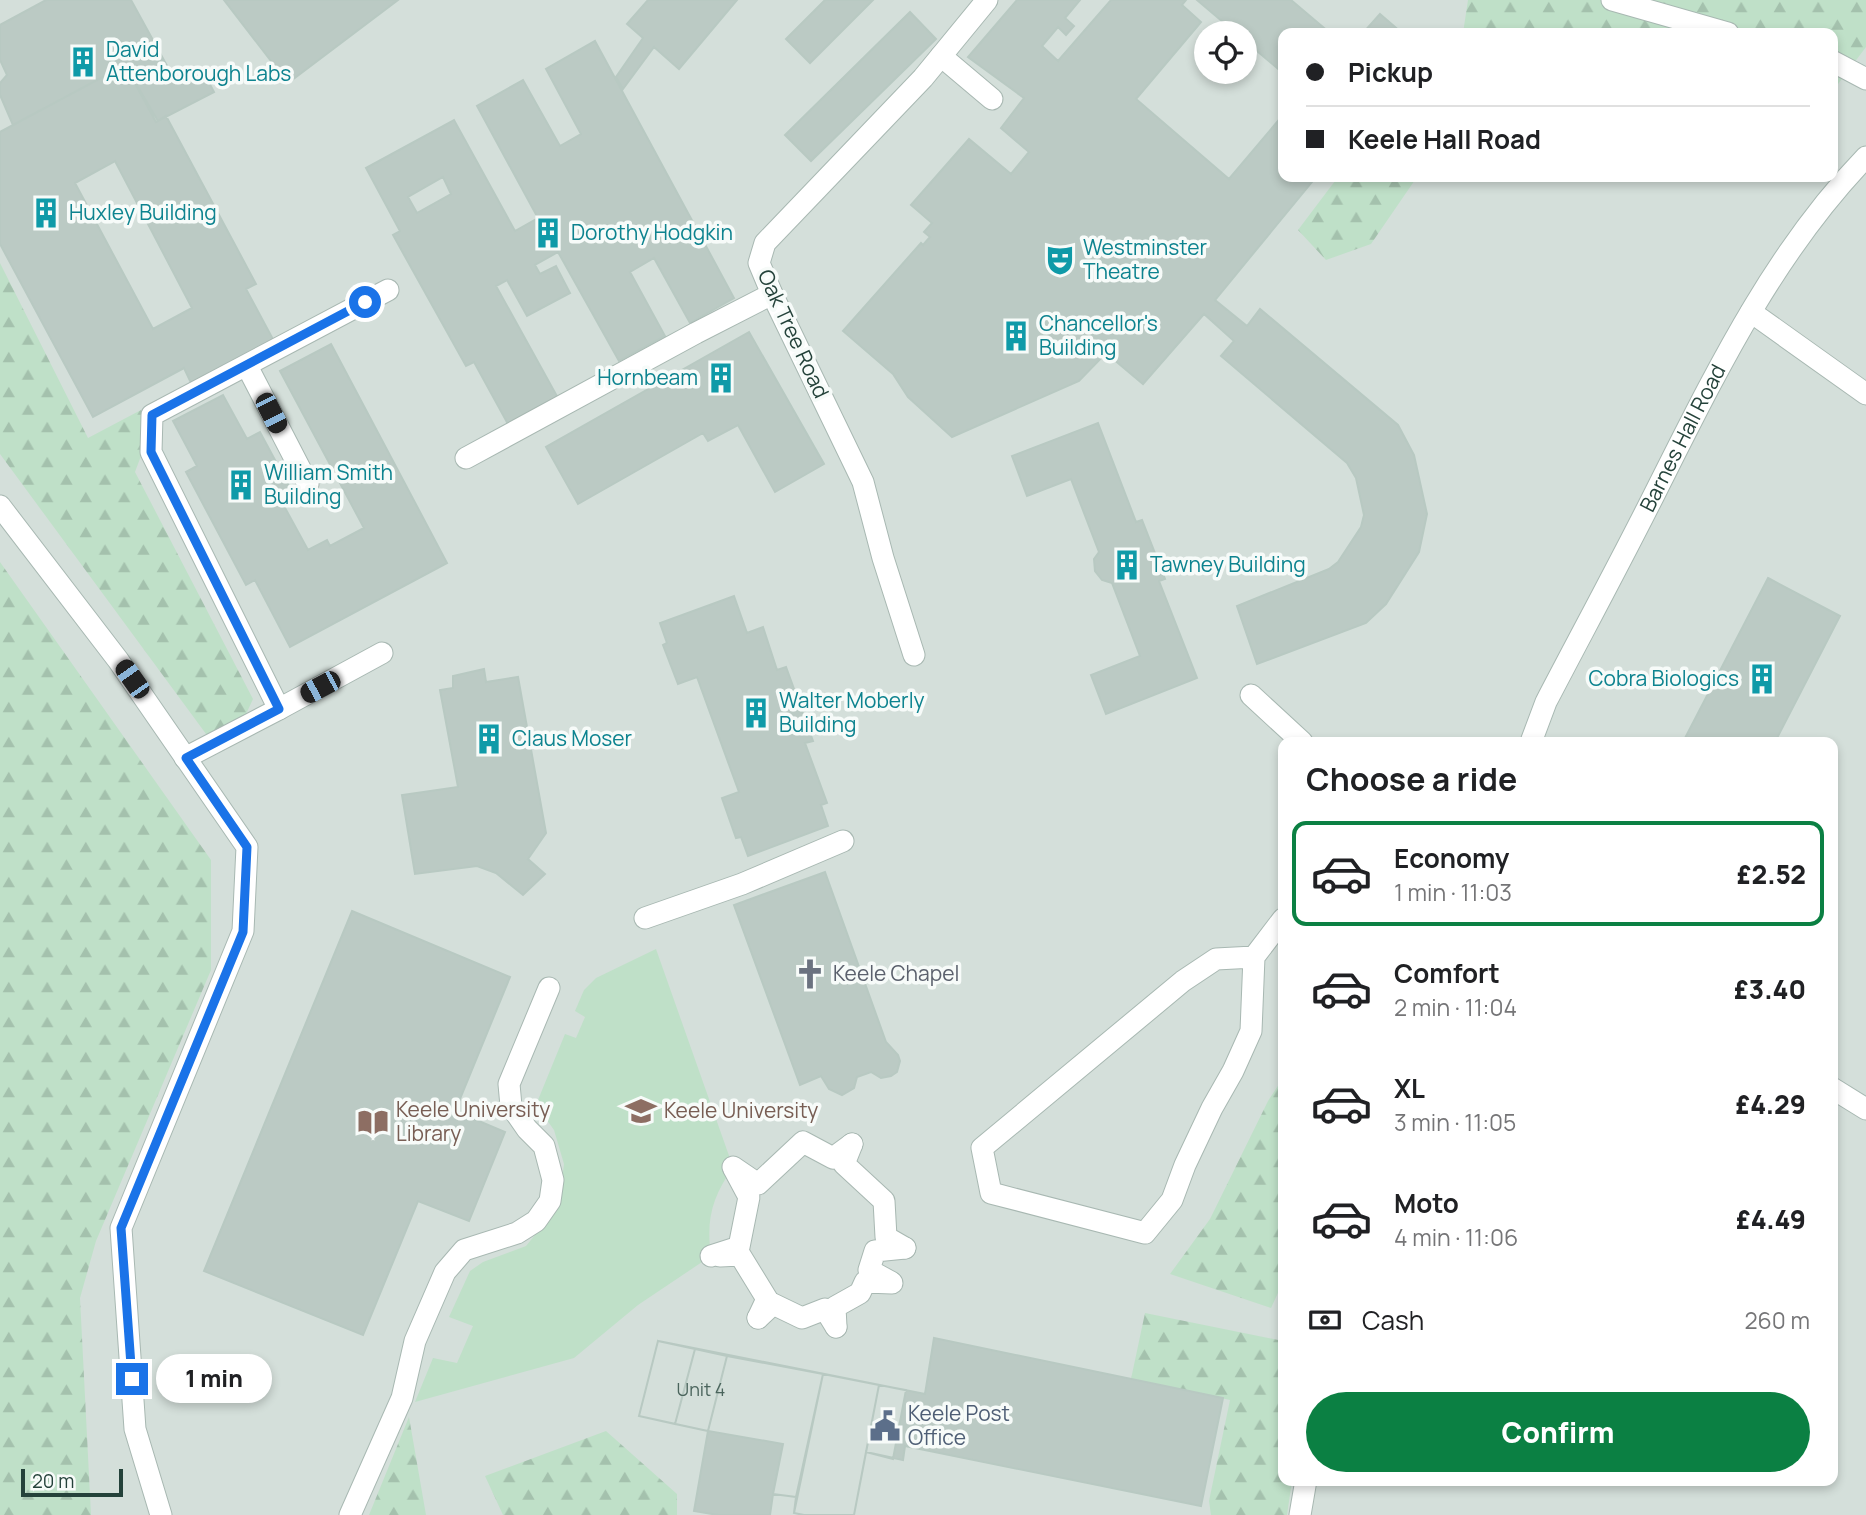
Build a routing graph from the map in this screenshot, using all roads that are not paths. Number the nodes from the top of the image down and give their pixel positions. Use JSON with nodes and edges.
{"nodes":[{"id":1,"x":987,"y":0,"type":"edge"},
{"id":2,"x":1612,"y":0,"type":"edge"},
{"id":3,"x":1710,"y":28,"type":"edge"},
{"id":4,"x":941,"y":56,"type":"junction"},
{"id":5,"x":1838,"y":64,"type":"edge"},
{"id":6,"x":1866,"y":79,"type":"edge"},
{"id":7,"x":992,"y":99,"type":"dead end"},
{"id":8,"x":1866,"y":157,"type":"edge"},
{"id":9,"x":388,"y":290,"type":"dead end"},
{"id":10,"x":772,"y":294,"type":"junction"},
{"id":11,"x":1751,"y":312,"type":"junction"},
{"id":12,"x":247,"y":366,"type":"junction"},
{"id":13,"x":1866,"y":394,"type":"edge"},
{"id":14,"x":466,"y":458,"type":"dead end"},
{"id":15,"x":307,"y":484,"type":"dead end"},
{"id":16,"x":0,"y":506,"type":"edge"},
{"id":17,"x":382,"y":653,"type":"dead end"},
{"id":18,"x":914,"y":655,"type":"dead end"},
{"id":19,"x":1251,"y":695,"type":"dead end"},
{"id":20,"x":279,"y":709,"type":"junction"},
{"id":21,"x":1296,"y":737,"type":"edge"},
{"id":22,"x":1533,"y":737,"type":"edge"},
{"id":23,"x":186,"y":758,"type":"junction"},
{"id":24,"x":843,"y":841,"type":"dead end"},
{"id":25,"x":645,"y":918,"type":"dead end"},
{"id":26,"x":1278,"y":926,"type":"edge"},
{"id":27,"x":1254,"y":957,"type":"junction"},
{"id":28,"x":549,"y":988,"type":"dead end"},
{"id":29,"x":1838,"y":1092,"type":"edge"},
{"id":30,"x":1866,"y":1110,"type":"edge"},
{"id":31,"x":733,"y":1167,"type":"joint"},
{"id":32,"x":1305,"y":1486,"type":"edge"},
{"id":33,"x":161,"y":1515,"type":"edge"},
{"id":34,"x":350,"y":1515,"type":"edge"},
{"id":35,"x":1300,"y":1515,"type":"edge"}],
"edges":[{"from":1,"to":4,"type":"street","name":"Oak Tree Road"},
{"from":2,"to":3,"type":"street"},
{"from":4,"to":7,"type":"street"},
{"from":4,"to":10,"type":"street","name":"Oak Tree Road"},
{"from":5,"to":6,"type":"street"},
{"from":8,"to":11,"type":"street","name":"Barnes Hall Road"},
{"from":9,"to":12,"type":"street"},
{"from":10,"to":14,"type":"street"},
{"from":10,"to":18,"type":"street","name":"Oak Tree Road"},
{"from":11,"to":13,"type":"street"},
{"from":11,"to":22,"type":"street","name":"Barnes Hall Road"},
{"from":12,"to":15,"type":"street"},
{"from":12,"to":20,"type":"street"},
{"from":16,"to":23,"type":"street"},
{"from":17,"to":20,"type":"street"},
{"from":19,"to":21,"type":"street"},
{"from":20,"to":23,"type":"street"},
{"from":23,"to":33,"type":"street"},
{"from":24,"to":25,"type":"street"},
{"from":26,"to":27,"type":"street"},
{"from":27,"to":27,"type":"street"},
{"from":28,"to":34,"type":"street"},
{"from":29,"to":30,"type":"street"},
{"from":31,"to":31,"type":"street"},
{"from":32,"to":35,"type":"street"}]}
